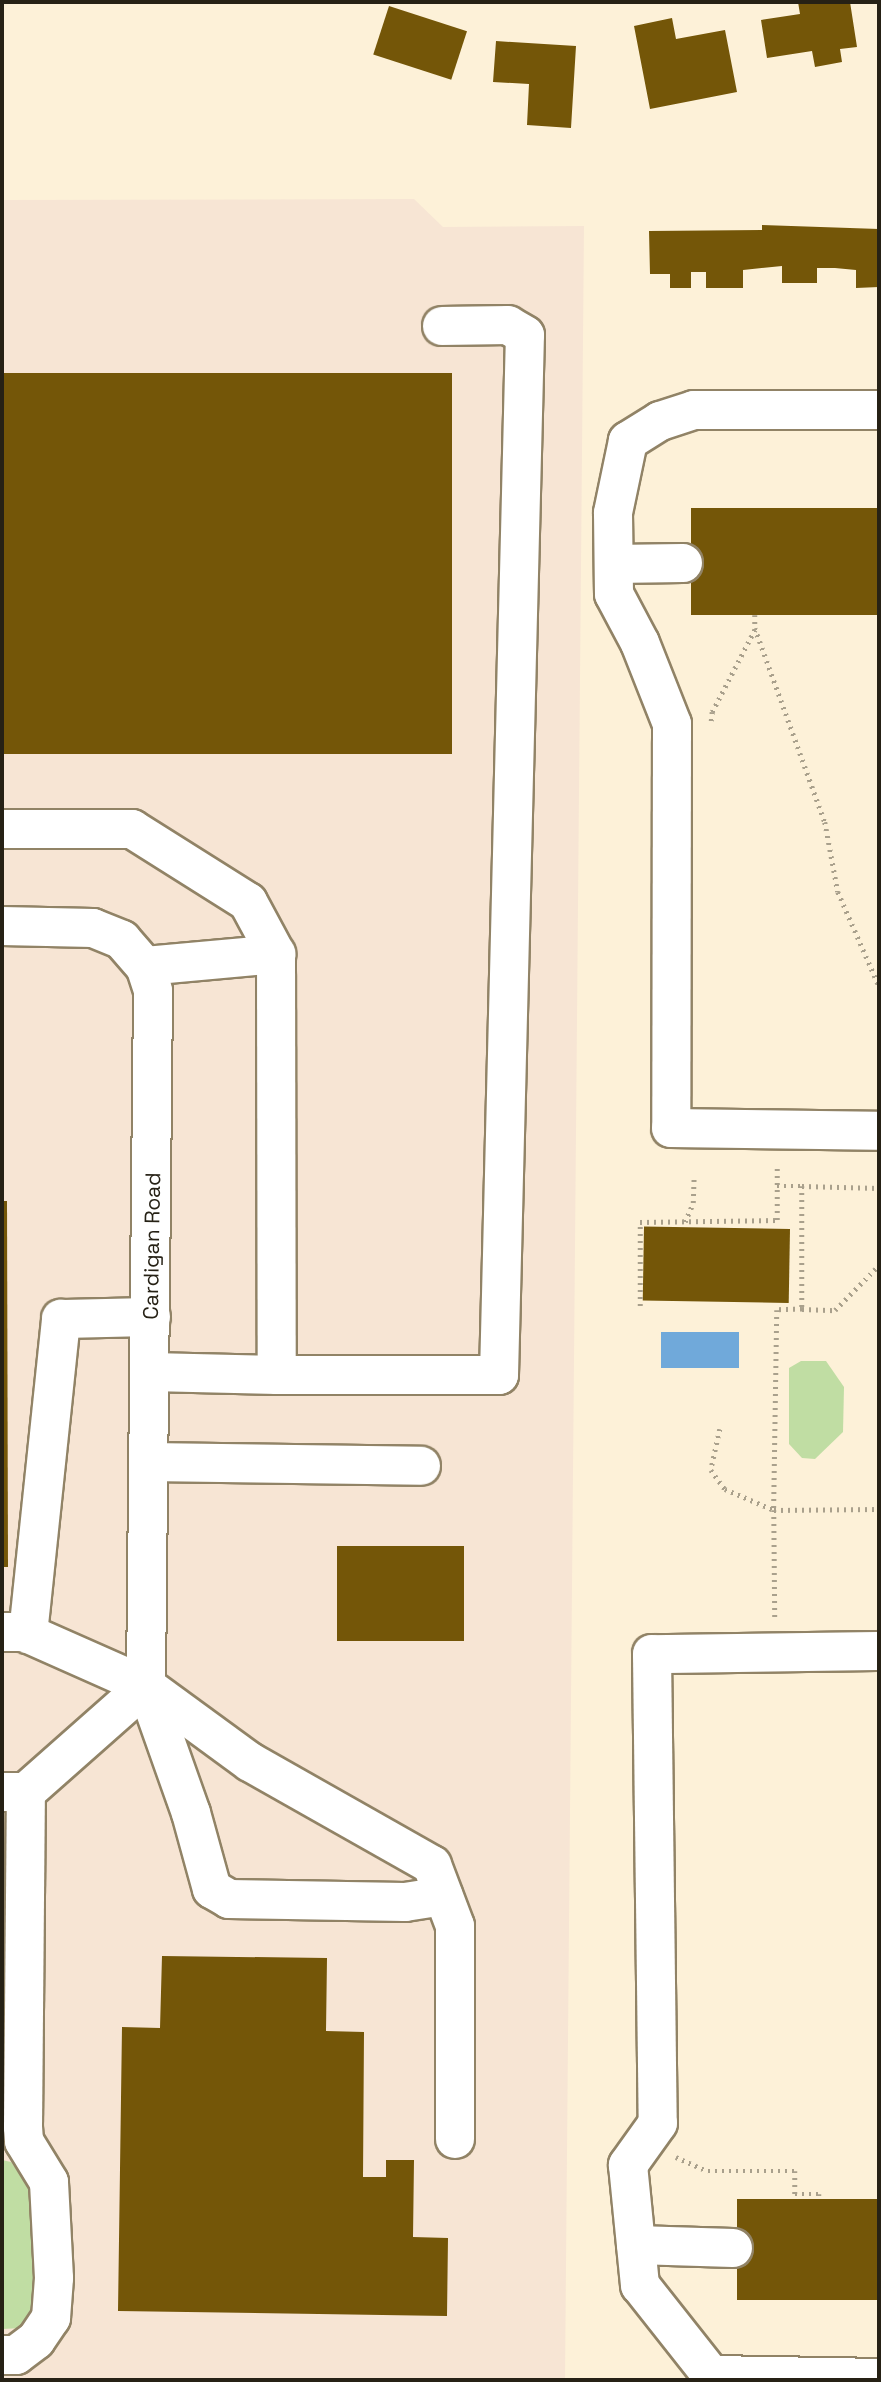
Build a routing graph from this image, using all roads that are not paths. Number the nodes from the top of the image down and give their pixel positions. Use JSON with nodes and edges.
{"nodes":[{"id":1,"x":442,"y":326,"type":"dead end"},
{"id":2,"x":879,"y":410,"type":"edge"},
{"id":3,"x":683,"y":563,"type":"dead end"},
{"id":4,"x":614,"y":564,"type":"junction"},
{"id":5,"x":2,"y":829,"type":"edge"},
{"id":6,"x":2,"y":926,"type":"edge"},
{"id":7,"x":276,"y":954,"type":"junction"},
{"id":8,"x":145,"y":966,"type":"junction"},
{"id":9,"x":879,"y":1130,"type":"edge"},
{"id":10,"x":151,"y":1317,"type":"junction"},
{"id":11,"x":150,"y":1372,"type":"junction"},
{"id":12,"x":277,"y":1375,"type":"junction"},
{"id":13,"x":149,"y":1462,"type":"junction"},
{"id":14,"x":421,"y":1466,"type":"dead end"},
{"id":15,"x":15,"y":1633,"type":"edge"},
{"id":16,"x":879,"y":1651,"type":"edge"},
{"id":17,"x":146,"y":1686,"type":"junction"},
{"id":18,"x":14,"y":1792,"type":"edge"},
{"id":19,"x":444,"y":1896,"type":"junction"},
{"id":20,"x":455,"y":2139,"type":"dead end"},
{"id":21,"x":636,"y":2245,"type":"junction"},
{"id":22,"x":733,"y":2248,"type":"dead end"},
{"id":23,"x":2,"y":2355,"type":"edge"},
{"id":24,"x":879,"y":2378,"type":"edge"}],
"edges":[{"from":1,"to":12,"type":"street"},
{"from":2,"to":4,"type":"street"},
{"from":3,"to":4,"type":"street"},
{"from":4,"to":9,"type":"street"},
{"from":5,"to":7,"type":"street"},
{"from":6,"to":8,"type":"street","name":"Cardigan Road"},
{"from":7,"to":8,"type":"street"},
{"from":7,"to":12,"type":"street"},
{"from":8,"to":10,"type":"street","name":"Cardigan Road"},
{"from":10,"to":11,"type":"street","name":"Cardigan Road"},
{"from":10,"to":15,"type":"street"},
{"from":11,"to":12,"type":"street"},
{"from":11,"to":13,"type":"street","name":"Cardigan Road"},
{"from":13,"to":14,"type":"street"},
{"from":13,"to":17,"type":"street","name":"Cardigan Road"},
{"from":15,"to":17,"type":"street"},
{"from":16,"to":21,"type":"street"},
{"from":17,"to":18,"type":"street"},
{"from":17,"to":19,"type":"street"},
{"from":17,"to":19,"type":"street"},
{"from":18,"to":23,"type":"street"},
{"from":19,"to":20,"type":"street"},
{"from":21,"to":22,"type":"street"},
{"from":21,"to":24,"type":"street"}]}
